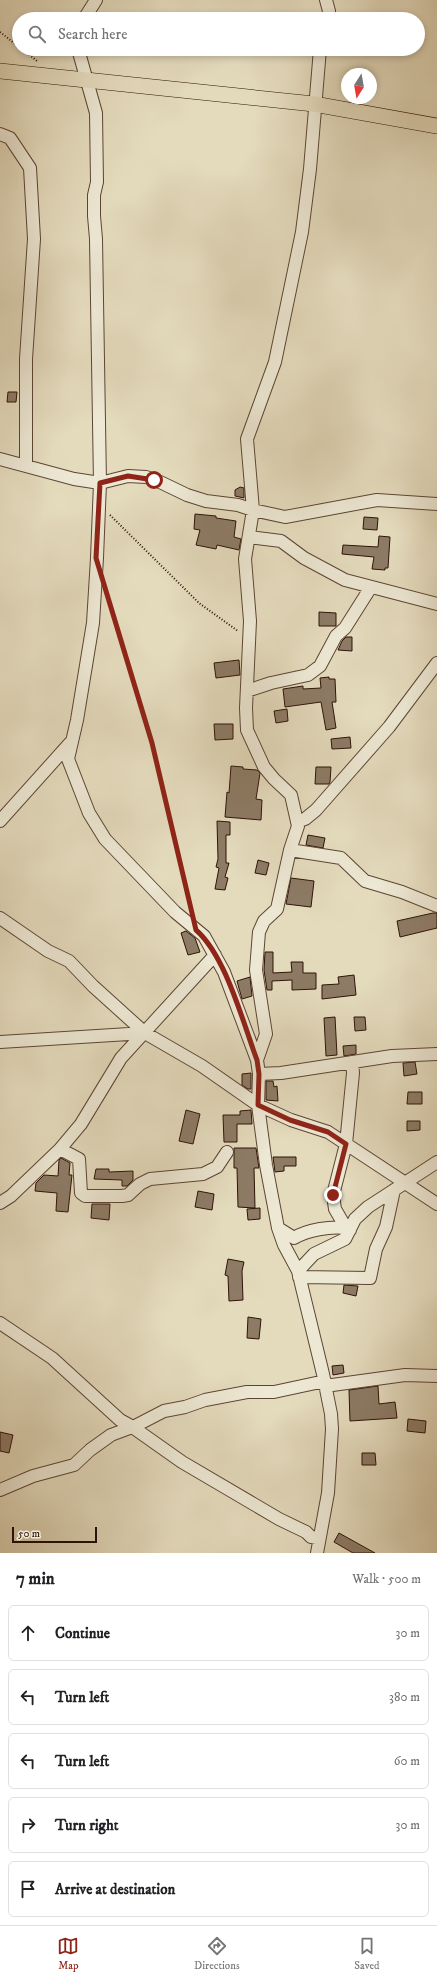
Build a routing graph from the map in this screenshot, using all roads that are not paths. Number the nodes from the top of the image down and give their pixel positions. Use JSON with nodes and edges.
{"nodes":[{"id":1,"x":96,"y":0,"type":"edge"},
{"id":2,"x":326,"y":0,"type":"edge"},
{"id":3,"x":88,"y":12,"type":"edge"},
{"id":4,"x":329,"y":12,"type":"edge"},
{"id":5,"x":80,"y":56,"type":"edge"},
{"id":6,"x":319,"y":56,"type":"edge"},
{"id":7,"x":0,"y":71,"type":"edge"},
{"id":8,"x":86,"y":79,"type":"junction"},
{"id":9,"x":314,"y":104,"type":"junction"},
{"id":10,"x":437,"y":126,"type":"edge"},
{"id":11,"x":0,"y":134,"type":"edge"},
{"id":12,"x":0,"y":459,"type":"edge"},
{"id":13,"x":26,"y":466,"type":"junction"},
{"id":14,"x":100,"y":483,"type":"junction"},
{"id":15,"x":437,"y":504,"type":"edge"},
{"id":16,"x":253,"y":510,"type":"junction"},
{"id":17,"x":249,"y":537,"type":"junction"},
{"id":18,"x":371,"y":587,"type":"junction"},
{"id":19,"x":437,"y":604,"type":"edge"},
{"id":20,"x":437,"y":663,"type":"edge"},
{"id":21,"x":247,"y":691,"type":"junction"},
{"id":22,"x":72,"y":742,"type":"junction"},
{"id":23,"x":0,"y":821,"type":"edge"},
{"id":24,"x":297,"y":822,"type":"junction"},
{"id":25,"x":290,"y":850,"type":"junction"},
{"id":26,"x":437,"y":906,"type":"edge"},
{"id":27,"x":0,"y":918,"type":"edge"},
{"id":28,"x":215,"y":955,"type":"junction"},
{"id":29,"x":145,"y":1033,"type":"junction"},
{"id":30,"x":0,"y":1042,"type":"edge"},
{"id":31,"x":437,"y":1054,"type":"edge"},
{"id":32,"x":257,"y":1060,"type":"junction"},
{"id":33,"x":352,"y":1062,"type":"junction"},
{"id":34,"x":259,"y":1074,"type":"junction"},
{"id":35,"x":258,"y":1105,"type":"junction"},
{"id":36,"x":346,"y":1144,"type":"junction"},
{"id":37,"x":60,"y":1149,"type":"junction"},
{"id":38,"x":227,"y":1152,"type":"dead end"},
{"id":39,"x":437,"y":1162,"type":"edge"},
{"id":40,"x":405,"y":1183,"type":"junction"},
{"id":41,"x":394,"y":1190,"type":"junction"},
{"id":42,"x":0,"y":1203,"type":"edge"},
{"id":43,"x":437,"y":1204,"type":"edge"},
{"id":44,"x":278,"y":1228,"type":"junction"},
{"id":45,"x":348,"y":1229,"type":"junction"},
{"id":46,"x":298,"y":1274,"type":"junction"},
{"id":47,"x":0,"y":1323,"type":"edge"},
{"id":48,"x":437,"y":1376,"type":"edge"},
{"id":49,"x":325,"y":1384,"type":"junction"},
{"id":50,"x":131,"y":1426,"type":"junction"},
{"id":51,"x":0,"y":1490,"type":"edge"},
{"id":52,"x":319,"y":1538,"type":"junction"},
{"id":53,"x":317,"y":1553,"type":"edge"}],
"edges":[{"from":1,"to":3,"type":"street"},
{"from":2,"to":4,"type":"street"},
{"from":5,"to":8,"type":"street"},
{"from":6,"to":9,"type":"street"},
{"from":7,"to":8,"type":"main road"},
{"from":8,"to":9,"type":"main road"},
{"from":8,"to":14,"type":"street"},
{"from":9,"to":10,"type":"main road"},
{"from":9,"to":16,"type":"street"},
{"from":11,"to":13,"type":"street"},
{"from":12,"to":13,"type":"street"},
{"from":13,"to":14,"type":"street"},
{"from":14,"to":16,"type":"street"},
{"from":14,"to":22,"type":"street"},
{"from":15,"to":16,"type":"street"},
{"from":16,"to":17,"type":"street"},
{"from":17,"to":18,"type":"street"},
{"from":17,"to":21,"type":"street"},
{"from":18,"to":19,"type":"street"},
{"from":18,"to":21,"type":"street"},
{"from":20,"to":24,"type":"street"},
{"from":21,"to":24,"type":"street"},
{"from":22,"to":23,"type":"street"},
{"from":22,"to":28,"type":"street"},
{"from":24,"to":25,"type":"street"},
{"from":25,"to":26,"type":"street"},
{"from":25,"to":32,"type":"street"},
{"from":27,"to":29,"type":"street"},
{"from":28,"to":29,"type":"street"},
{"from":28,"to":32,"type":"street"},
{"from":29,"to":30,"type":"street"},
{"from":29,"to":35,"type":"street"},
{"from":29,"to":37,"type":"street"},
{"from":31,"to":33,"type":"street"},
{"from":32,"to":34,"type":"street"},
{"from":33,"to":34,"type":"street"},
{"from":33,"to":36,"type":"street"},
{"from":34,"to":35,"type":"street"},
{"from":35,"to":36,"type":"street"},
{"from":35,"to":44,"type":"street"},
{"from":36,"to":40,"type":"street"},
{"from":36,"to":45,"type":"street"},
{"from":37,"to":38,"type":"street"},
{"from":37,"to":42,"type":"street"},
{"from":39,"to":40,"type":"street"},
{"from":40,"to":41,"type":"street"},
{"from":40,"to":43,"type":"street"},
{"from":41,"to":45,"type":"street"},
{"from":41,"to":46,"type":"street"},
{"from":44,"to":45,"type":"street"},
{"from":44,"to":46,"type":"street"},
{"from":45,"to":46,"type":"street"},
{"from":46,"to":49,"type":"street"},
{"from":47,"to":50,"type":"street"},
{"from":48,"to":49,"type":"street"},
{"from":49,"to":50,"type":"street"},
{"from":49,"to":52,"type":"street"},
{"from":50,"to":51,"type":"street"},
{"from":50,"to":52,"type":"street"},
{"from":52,"to":53,"type":"street"}]}
